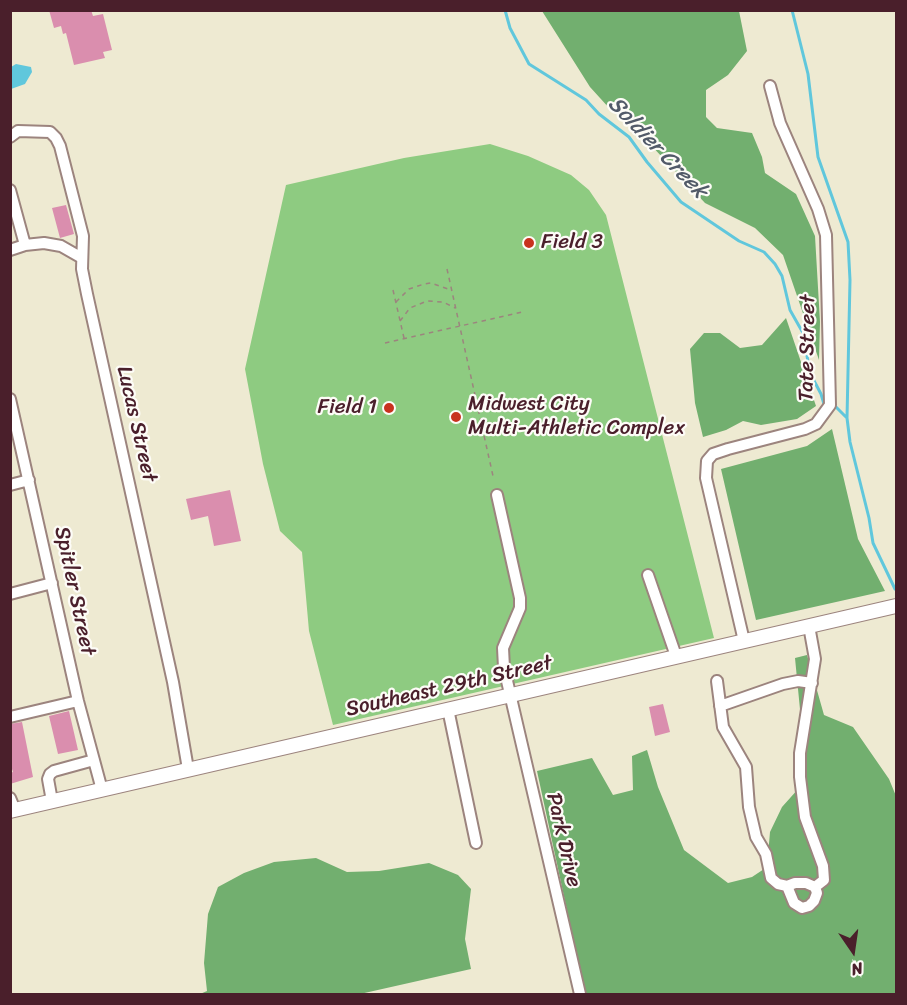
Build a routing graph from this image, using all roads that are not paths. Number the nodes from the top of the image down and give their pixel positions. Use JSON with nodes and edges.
{"nodes":[{"id":1,"x":770,"y":86,"type":"dead end"},
{"id":2,"x":10,"y":137,"type":"edge"},
{"id":3,"x":10,"y":190,"type":"edge"},
{"id":4,"x":25,"y":245,"type":"junction"},
{"id":5,"x":10,"y":250,"type":"edge"},
{"id":6,"x":82,"y":258,"type":"junction"},
{"id":7,"x":10,"y":399,"type":"edge"},
{"id":8,"x":29,"y":480,"type":"junction"},
{"id":9,"x":10,"y":485,"type":"edge"},
{"id":10,"x":497,"y":495,"type":"dead end"},
{"id":11,"x":648,"y":575,"type":"dead end"},
{"id":12,"x":52,"y":583,"type":"junction"},
{"id":13,"x":10,"y":594,"type":"edge"},
{"id":14,"x":897,"y":606,"type":"edge"},
{"id":15,"x":809,"y":626,"type":"junction"},
{"id":16,"x":744,"y":641,"type":"junction"},
{"id":17,"x":676,"y":656,"type":"junction"},
{"id":18,"x":717,"y":681,"type":"dead end"},
{"id":19,"x":812,"y":683,"type":"junction"},
{"id":20,"x":509,"y":694,"type":"junction"},
{"id":21,"x":78,"y":701,"type":"junction"},
{"id":22,"x":720,"y":706,"type":"junction"},
{"id":23,"x":448,"y":709,"type":"junction"},
{"id":24,"x":10,"y":717,"type":"edge"},
{"id":25,"x":94,"y":760,"type":"junction"},
{"id":26,"x":188,"y":769,"type":"junction"},
{"id":27,"x":102,"y":790,"type":"junction"},
{"id":28,"x":52,"y":801,"type":"junction"},
{"id":29,"x":12,"y":807,"type":"edge"},
{"id":30,"x":476,"y":843,"type":"dead end"},
{"id":31,"x":787,"y":886,"type":"junction"},
{"id":32,"x":815,"y":887,"type":"junction"},
{"id":33,"x":579,"y":994,"type":"edge"}],
"edges":[{"from":1,"to":16,"type":"street","name":"Tate Street"},
{"from":2,"to":6,"type":"street","name":"Lucas Street"},
{"from":3,"to":4,"type":"street"},
{"from":4,"to":5,"type":"street"},
{"from":4,"to":6,"type":"street"},
{"from":6,"to":26,"type":"street","name":"Lucas Street"},
{"from":7,"to":8,"type":"street","name":"Spitler Street"},
{"from":8,"to":9,"type":"street"},
{"from":8,"to":12,"type":"street","name":"Spitler Street"},
{"from":10,"to":20,"type":"street","name":"Park Drive"},
{"from":11,"to":17,"type":"street"},
{"from":12,"to":13,"type":"street"},
{"from":12,"to":21,"type":"street","name":"Spitler Street"},
{"from":14,"to":15,"type":"main road","name":"Southeast 29th Street"},
{"from":15,"to":16,"type":"main road","name":"Southeast 29th Street"},
{"from":15,"to":19,"type":"street"},
{"from":16,"to":17,"type":"main road","name":"Southeast 29th Street"},
{"from":17,"to":20,"type":"main road","name":"Southeast 29th Street"},
{"from":18,"to":22,"type":"street"},
{"from":19,"to":22,"type":"street"},
{"from":19,"to":32,"type":"street"},
{"from":20,"to":23,"type":"main road","name":"Southeast 29th Street"},
{"from":20,"to":33,"type":"street","name":"Park Drive"},
{"from":21,"to":24,"type":"street"},
{"from":21,"to":25,"type":"street","name":"Spitler Street"},
{"from":22,"to":31,"type":"street"},
{"from":23,"to":26,"type":"main road","name":"Southeast 29th Street"},
{"from":23,"to":30,"type":"street"},
{"from":25,"to":27,"type":"street","name":"Spitler Street"},
{"from":25,"to":28,"type":"street"},
{"from":26,"to":27,"type":"main road","name":"Southeast 29th Street"},
{"from":27,"to":28,"type":"main road","name":"Southeast 29th Street"},
{"from":28,"to":29,"type":"main road","name":"Southeast 29th Street"},
{"from":31,"to":32,"type":"street"},
{"from":31,"to":32,"type":"street"}]}
